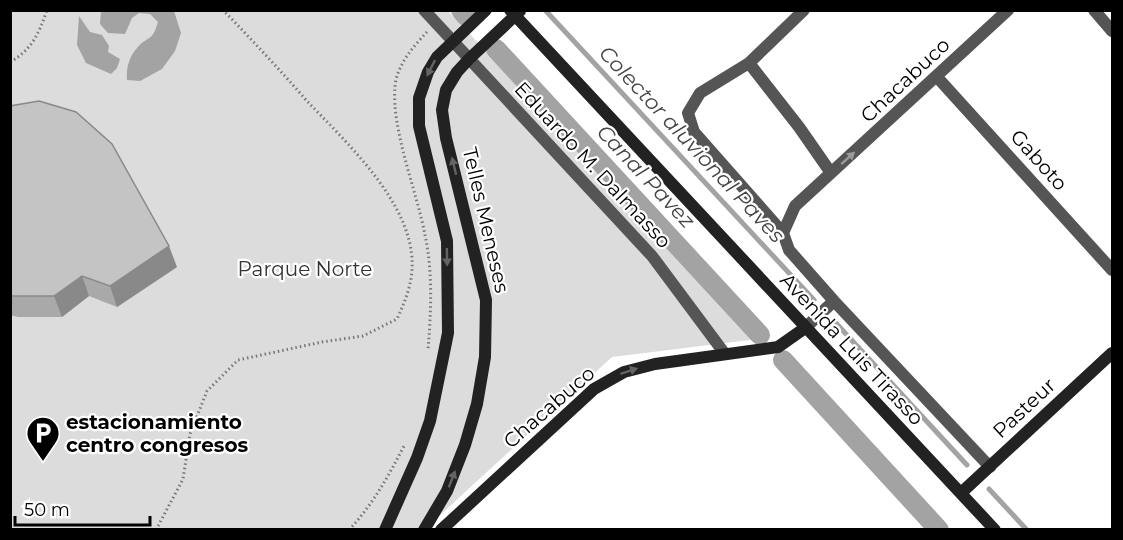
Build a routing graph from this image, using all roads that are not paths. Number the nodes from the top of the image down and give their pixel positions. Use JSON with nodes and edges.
{"nodes":[{"id":1,"x":424,"y":10,"type":"edge"},
{"id":2,"x":486,"y":10,"type":"edge"},
{"id":3,"x":804,"y":10,"type":"edge"},
{"id":4,"x":1008,"y":10,"type":"edge"},
{"id":5,"x":1094,"y":10,"type":"edge"},
{"id":6,"x":515,"y":12,"type":"edge"},
{"id":7,"x":1113,"y":31,"type":"edge"},
{"id":8,"x":452,"y":41,"type":"junction"},
{"id":9,"x":469,"y":59,"type":"junction"},
{"id":10,"x":748,"y":63,"type":"junction"},
{"id":11,"x":937,"y":77,"type":"junction"},
{"id":12,"x":831,"y":173,"type":"junction"},
{"id":13,"x":783,"y":233,"type":"junction"},
{"id":14,"x":1113,"y":270,"type":"edge"},
{"id":15,"x":834,"y":301,"type":"junction"},
{"id":16,"x":805,"y":328,"type":"junction"},
{"id":17,"x":1113,"y":353,"type":"edge"},
{"id":18,"x":724,"y":354,"type":"junction"},
{"id":19,"x":990,"y":466,"type":"junction"},
{"id":20,"x":961,"y":493,"type":"junction"},
{"id":21,"x":385,"y":530,"type":"edge"},
{"id":22,"x":424,"y":530,"type":"edge"},
{"id":23,"x":441,"y":530,"type":"edge"},
{"id":24,"x":994,"y":530,"type":"edge"}],
"edges":[{"from":1,"to":8,"type":"street","name":"Eduardo M. Dalmasso"},
{"from":2,"to":8,"type":"street"},
{"from":3,"to":10,"type":"street"},
{"from":4,"to":11,"type":"street","name":"Chacabuco"},
{"from":5,"to":7,"type":"street"},
{"from":6,"to":9,"type":"street","name":"Telles Meneses"},
{"from":6,"to":16,"type":"street","name":"Avenida Luis Tirasso"},
{"from":8,"to":9,"type":"street","name":"Eduardo M. Dalmasso"},
{"from":8,"to":21,"type":"street","one_way":true},
{"from":9,"to":18,"type":"street","name":"Eduardo M. Dalmasso"},
{"from":22,"to":9,"type":"street","name":"Telles Meneses","one_way":true},
{"from":10,"to":12,"type":"street"},
{"from":10,"to":13,"type":"street","name":"Avenida Luis Tirasso"},
{"from":12,"to":11,"type":"street","name":"Chacabuco","one_way":true},
{"from":11,"to":14,"type":"street","name":"Gaboto"},
{"from":12,"to":13,"type":"street","name":"Chacabuco"},
{"from":13,"to":15,"type":"street","name":"Avenida Luis Tirasso"},
{"from":15,"to":16,"type":"street"},
{"from":15,"to":19,"type":"street","name":"Avenida Luis Tirasso"},
{"from":16,"to":18,"type":"street","name":"Chacabuco"},
{"from":16,"to":20,"type":"street","name":"Avenida Luis Tirasso"},
{"from":17,"to":19,"type":"street","name":"Pasteur"},
{"from":23,"to":18,"type":"street","name":"Chacabuco","one_way":true},
{"from":19,"to":20,"type":"street","name":"Pasteur"},
{"from":20,"to":24,"type":"street","name":"Avenida Luis Tirasso"}]}
